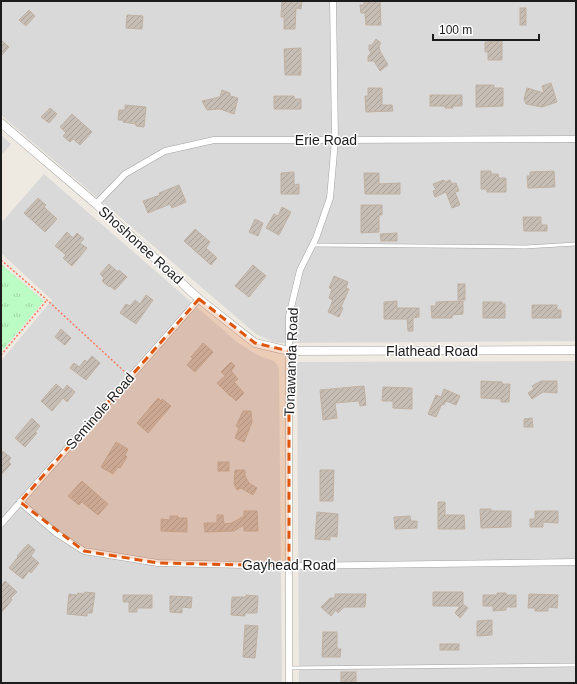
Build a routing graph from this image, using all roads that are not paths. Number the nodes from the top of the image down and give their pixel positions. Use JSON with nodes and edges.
{"nodes":[{"id":1,"x":332,"y":1,"type":"edge"},
{"id":2,"x":1,"y":123,"type":"edge"},
{"id":3,"x":576,"y":138,"type":"edge"},
{"id":4,"x":334,"y":140,"type":"junction"},
{"id":5,"x":96,"y":204,"type":"junction"},
{"id":6,"x":576,"y":244,"type":"edge"},
{"id":7,"x":312,"y":245,"type":"junction"},
{"id":8,"x":199,"y":299,"type":"junction"},
{"id":9,"x":576,"y":350,"type":"edge"},
{"id":10,"x":289,"y":351,"type":"junction"},
{"id":11,"x":20,"y":502,"type":"junction"},
{"id":12,"x":1,"y":524,"type":"edge"},
{"id":13,"x":576,"y":562,"type":"edge"},
{"id":14,"x":289,"y":566,"type":"junction"},
{"id":15,"x":576,"y":665,"type":"edge"},
{"id":16,"x":289,"y":668,"type":"junction"},
{"id":17,"x":289,"y":683,"type":"edge"}],
"edges":[{"from":1,"to":4,"type":"street","name":"Tonawanda Road"},
{"from":2,"to":5,"type":"street","name":"Shoshonee Road"},
{"from":3,"to":4,"type":"street","name":"Erie Road"},
{"from":4,"to":5,"type":"street","name":"Erie Road"},
{"from":4,"to":7,"type":"street","name":"Tonawanda Road"},
{"from":5,"to":8,"type":"street","name":"Shoshonee Road"},
{"from":6,"to":7,"type":"lane"},
{"from":7,"to":10,"type":"street","name":"Tonawanda Road"},
{"from":8,"to":10,"type":"street","name":"Shoshonee Road"},
{"from":8,"to":11,"type":"street","name":"Seminole Road"},
{"from":9,"to":10,"type":"street","name":"Flathead Road"},
{"from":10,"to":14,"type":"street","name":"Tonawanda Road"},
{"from":11,"to":12,"type":"street","name":"Seminole Road"},
{"from":11,"to":14,"type":"street","name":"Gayhead Road"},
{"from":13,"to":14,"type":"street","name":"Gayhead Road"},
{"from":14,"to":16,"type":"street","name":"Tonawanda Road"},
{"from":15,"to":16,"type":"lane"},
{"from":16,"to":17,"type":"street","name":"Tonawanda Road"}]}
